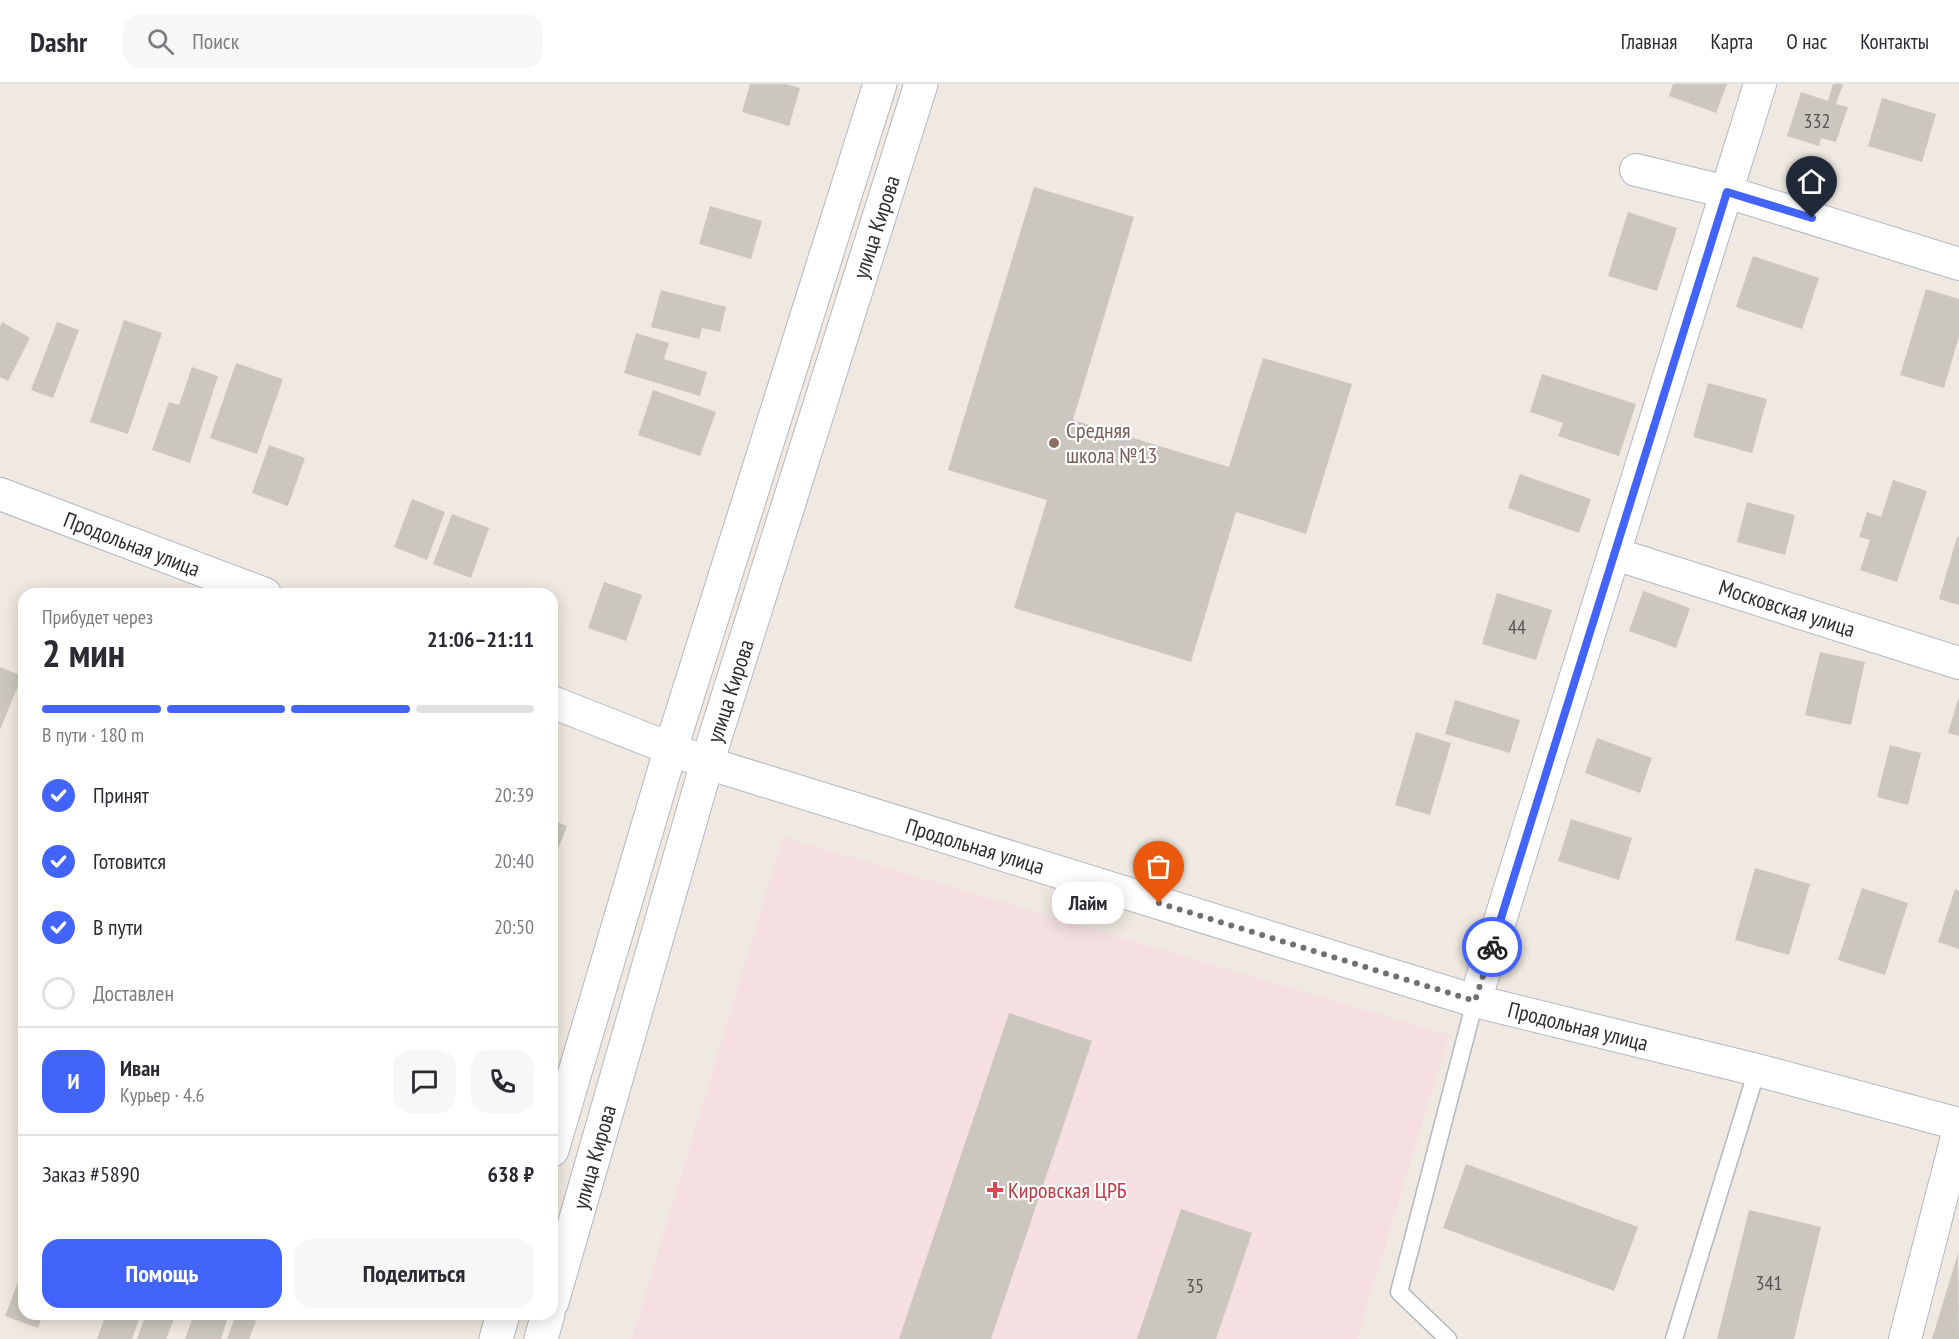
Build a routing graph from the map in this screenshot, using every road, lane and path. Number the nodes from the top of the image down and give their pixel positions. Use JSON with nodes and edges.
{"nodes":[{"id":1,"x":880,"y":84,"type":"edge"},
{"id":2,"x":921,"y":84,"type":"edge"},
{"id":3,"x":1760,"y":84,"type":"edge"},
{"id":4,"x":1636,"y":170,"type":"dead end"},
{"id":5,"x":1727,"y":192,"type":"junction"},
{"id":6,"x":1959,"y":264,"type":"edge"},
{"id":7,"x":0,"y":494,"type":"edge"},
{"id":8,"x":1615,"y":554,"type":"junction"},
{"id":9,"x":249,"y":588,"type":"edge"},
{"id":10,"x":1959,"y":663,"type":"edge"},
{"id":11,"x":558,"y":704,"type":"edge"},
{"id":12,"x":671,"y":748,"type":"junction"},
{"id":13,"x":707,"y":763,"type":"junction"},
{"id":14,"x":1475,"y":1001,"type":"junction"},
{"id":15,"x":1756,"y":1071,"type":"junction"},
{"id":16,"x":1959,"y":1124,"type":"edge"},
{"id":17,"x":558,"y":1130,"type":"edge"},
{"id":18,"x":1959,"y":1130,"type":"edge"},
{"id":19,"x":558,"y":1281,"type":"edge"},
{"id":20,"x":501,"y":1320,"type":"edge"},
{"id":21,"x":546,"y":1320,"type":"edge"},
{"id":22,"x":496,"y":1339,"type":"edge"},
{"id":23,"x":541,"y":1339,"type":"edge"},
{"id":24,"x":1448,"y":1339,"type":"edge"},
{"id":25,"x":1674,"y":1339,"type":"edge"},
{"id":26,"x":1905,"y":1339,"type":"edge"}],
"edges":[{"from":1,"to":12,"type":"street","name":"улица Кирова"},
{"from":2,"to":13,"type":"street","name":"улица Кирова"},
{"from":3,"to":5,"type":"street"},
{"from":4,"to":5,"type":"street"},
{"from":5,"to":6,"type":"street"},
{"from":5,"to":8,"type":"street"},
{"from":7,"to":9,"type":"street","name":"Продольная улица"},
{"from":8,"to":10,"type":"street","name":"Московская улица"},
{"from":8,"to":14,"type":"street"},
{"from":11,"to":12,"type":"street","name":"Продольная улица"},
{"from":12,"to":13,"type":"street","name":"Продольная улица"},
{"from":12,"to":17,"type":"street","name":"улица Кирова"},
{"from":13,"to":14,"type":"street","name":"Продольная улица"},
{"from":13,"to":19,"type":"street","name":"улица Кирова"},
{"from":14,"to":15,"type":"street","name":"Продольная улица"},
{"from":14,"to":24,"type":"lane"},
{"from":15,"to":16,"type":"street","name":"Продольная улица"},
{"from":15,"to":25,"type":"lane"},
{"from":18,"to":26,"type":"street"},
{"from":20,"to":22,"type":"street"},
{"from":21,"to":23,"type":"street"}]}
